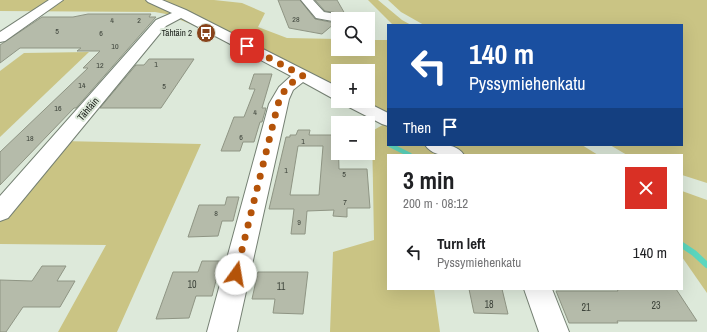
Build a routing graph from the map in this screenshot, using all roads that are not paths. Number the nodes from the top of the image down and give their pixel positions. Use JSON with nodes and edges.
{"nodes":[{"id":1,"x":57,"y":0,"type":"edge"},
{"id":2,"x":152,"y":0,"type":"edge"},
{"id":3,"x":307,"y":0,"type":"edge"},
{"id":4,"x":182,"y":12,"type":"junction"},
{"id":5,"x":331,"y":16,"type":"edge"},
{"id":6,"x":0,"y":38,"type":"edge"},
{"id":7,"x":303,"y":76,"type":"junction"},
{"id":8,"x":331,"y":90,"type":"edge"},
{"id":9,"x":365,"y":108,"type":"edge"},
{"id":10,"x":387,"y":119,"type":"edge"},
{"id":11,"x":437,"y":146,"type":"edge"},
{"id":12,"x":452,"y":154,"type":"edge"},
{"id":13,"x":0,"y":212,"type":"edge"},
{"id":14,"x":538,"y":290,"type":"edge"},
{"id":15,"x":222,"y":332,"type":"edge"},
{"id":16,"x":554,"y":332,"type":"edge"}],
"edges":[{"from":1,"to":6,"type":"street"},
{"from":2,"to":4,"type":"street"},
{"from":3,"to":5,"type":"street"},
{"from":4,"to":7,"type":"street"},
{"from":4,"to":13,"type":"street","name":"Tähtäin"},
{"from":7,"to":8,"type":"street"},
{"from":7,"to":15,"type":"street"},
{"from":9,"to":10,"type":"street"},
{"from":11,"to":12,"type":"street"},
{"from":14,"to":16,"type":"street"}]}
